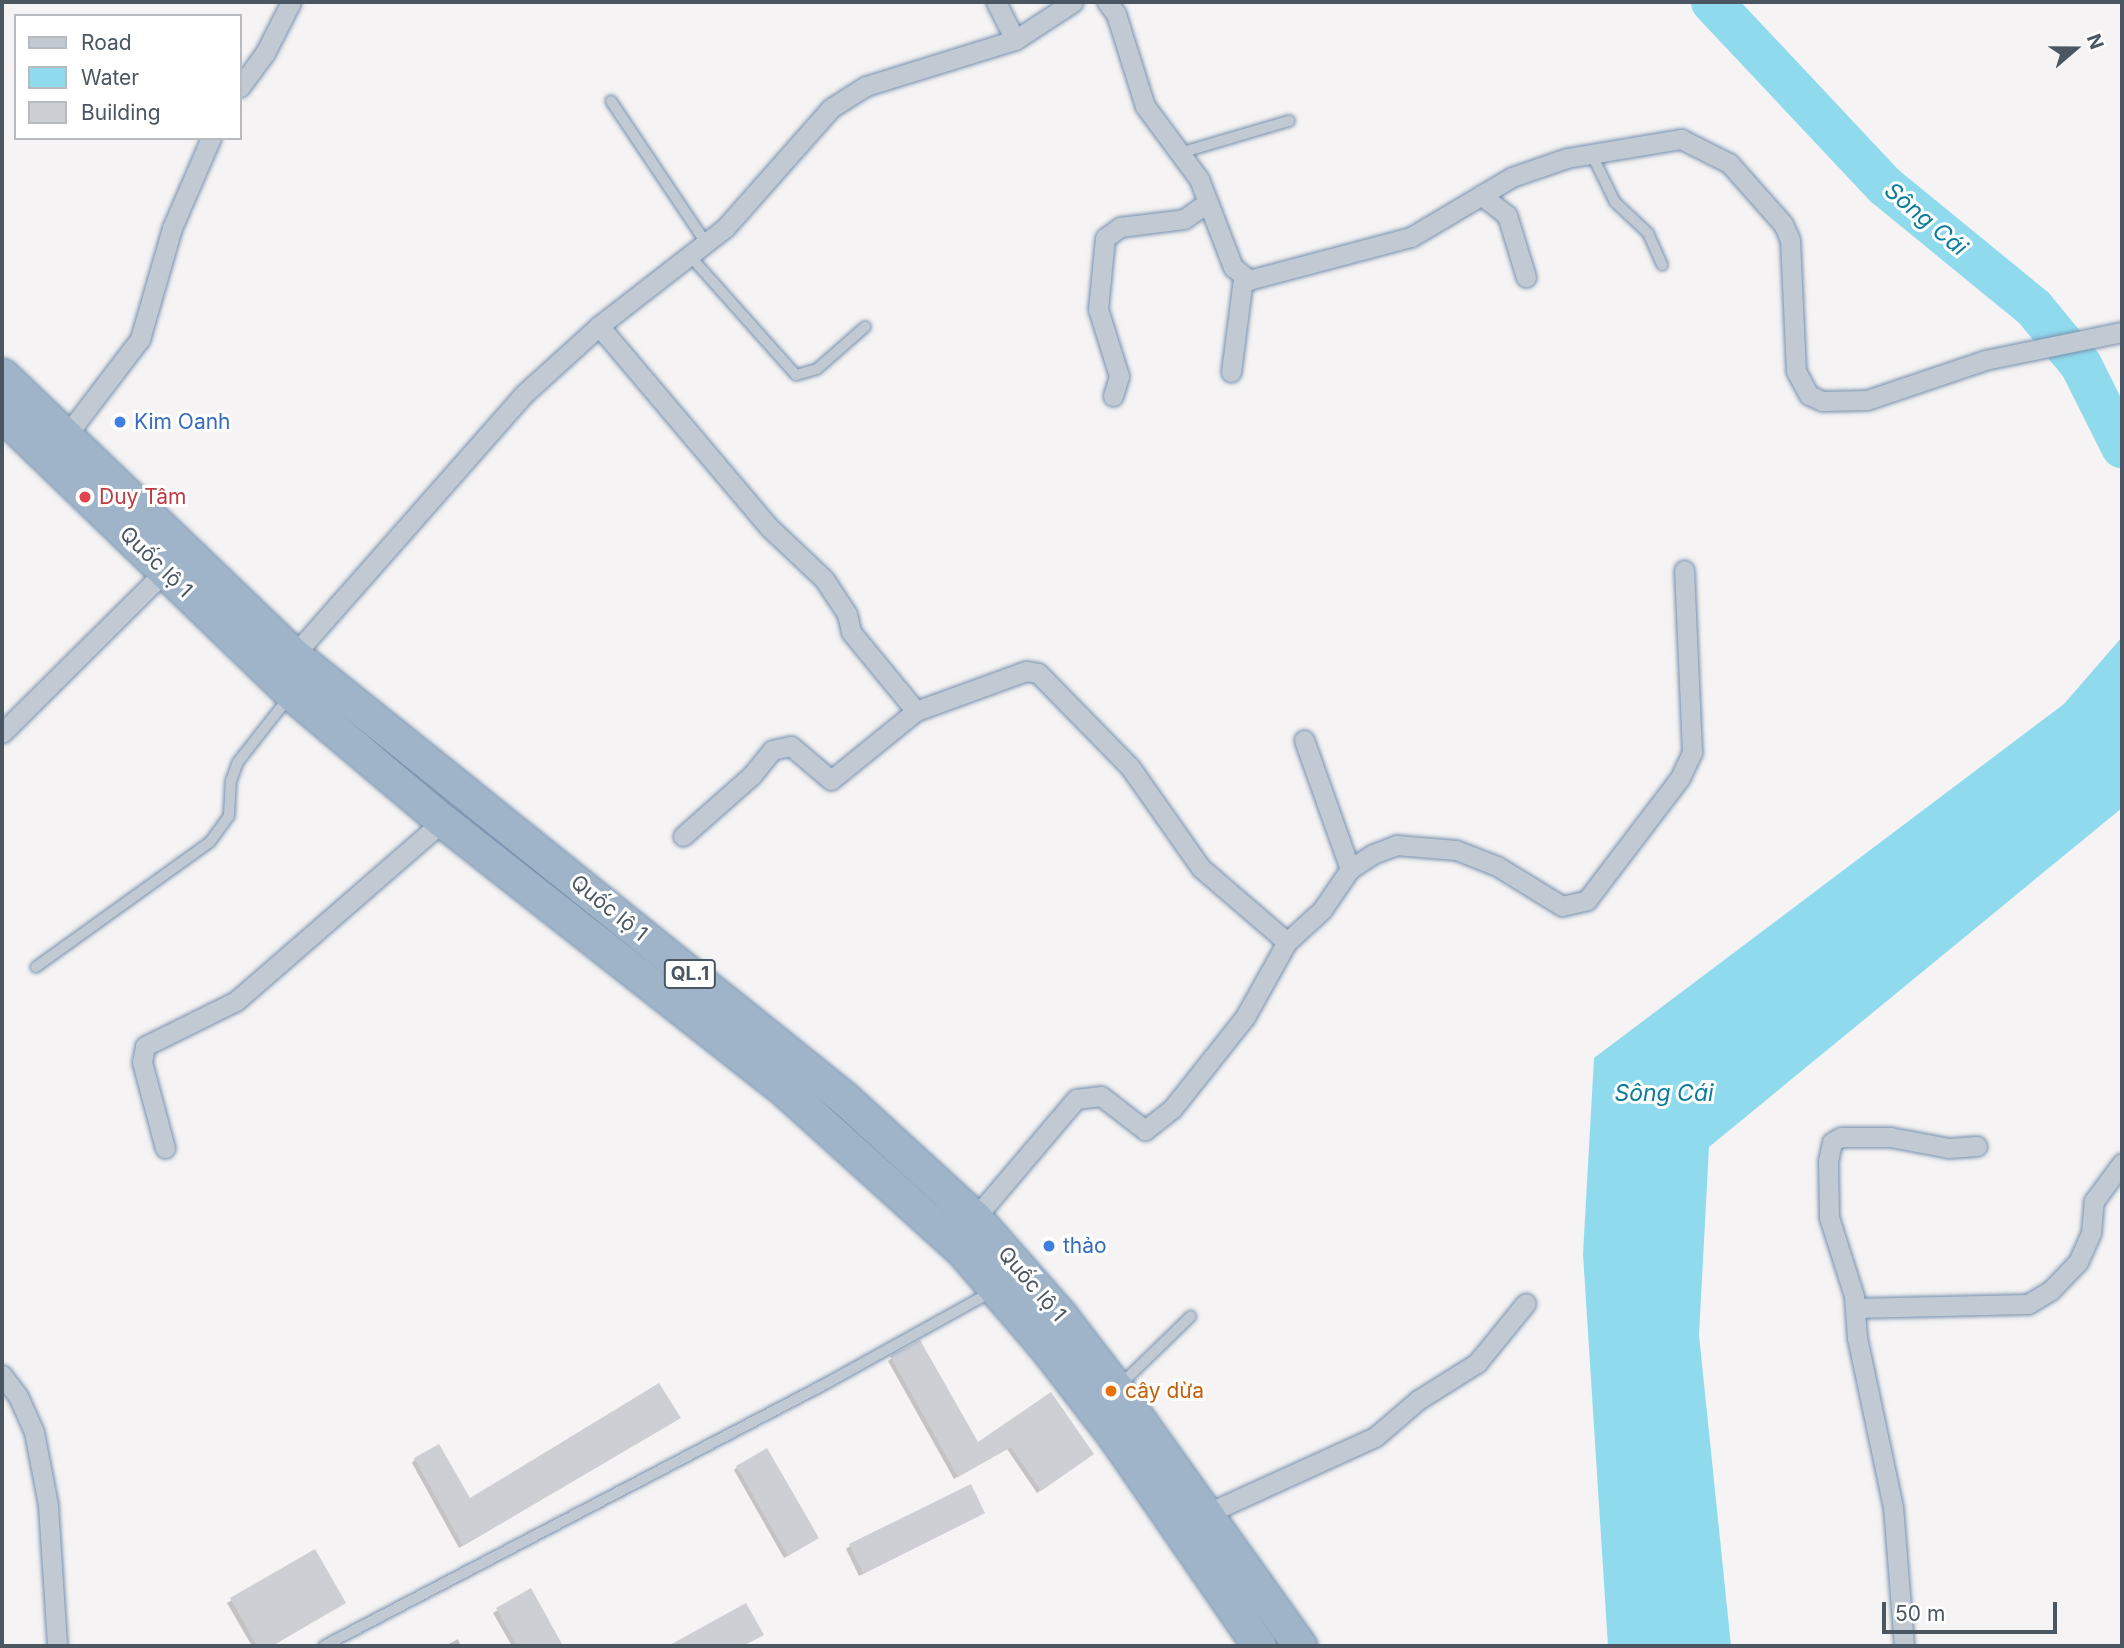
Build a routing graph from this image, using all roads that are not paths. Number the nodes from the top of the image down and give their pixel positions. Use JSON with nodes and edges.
{"nodes":[{"id":1,"x":291,"y":2,"type":"edge"},
{"id":2,"x":996,"y":2,"type":"edge"},
{"id":3,"x":1073,"y":2,"type":"edge"},
{"id":4,"x":1111,"y":3,"type":"edge"},
{"id":5,"x":1015,"y":40,"type":"junction"},
{"id":6,"x":242,"y":85,"type":"edge"},
{"id":7,"x":611,"y":101,"type":"dead end"},
{"id":8,"x":1289,"y":121,"type":"dead end"},
{"id":9,"x":210,"y":140,"type":"edge"},
{"id":10,"x":1180,"y":153,"type":"junction"},
{"id":11,"x":1591,"y":153,"type":"junction"},
{"id":12,"x":1481,"y":195,"type":"junction"},
{"id":13,"x":1208,"y":202,"type":"junction"},
{"id":14,"x":706,"y":243,"type":"junction"},
{"id":15,"x":690,"y":256,"type":"junction"},
{"id":16,"x":1662,"y":265,"type":"dead end"},
{"id":17,"x":1526,"y":277,"type":"dead end"},
{"id":18,"x":1244,"y":278,"type":"junction"},
{"id":19,"x":599,"y":326,"type":"junction"},
{"id":20,"x":865,"y":327,"type":"dead end"},
{"id":21,"x":2122,"y":332,"type":"edge"},
{"id":22,"x":1231,"y":372,"type":"dead end"},
{"id":23,"x":2,"y":375,"type":"edge"},
{"id":24,"x":1113,"y":396,"type":"dead end"},
{"id":25,"x":2,"y":414,"type":"edge"},
{"id":26,"x":66,"y":436,"type":"junction"},
{"id":27,"x":174,"y":561,"type":"junction"},
{"id":28,"x":1685,"y":570,"type":"dead end"},
{"id":29,"x":294,"y":655,"type":"junction"},
{"id":30,"x":292,"y":694,"type":"junction"},
{"id":31,"x":916,"y":711,"type":"junction"},
{"id":32,"x":2,"y":733,"type":"edge"},
{"id":33,"x":1304,"y":740,"type":"dead end"},
{"id":34,"x":443,"y":821,"type":"junction"},
{"id":35,"x":683,"y":836,"type":"dead end"},
{"id":36,"x":1350,"y":869,"type":"junction"},
{"id":37,"x":1287,"y":942,"type":"junction"},
{"id":38,"x":36,"y":967,"type":"dead end"},
{"id":39,"x":1977,"y":1146,"type":"dead end"},
{"id":40,"x":165,"y":1148,"type":"dead end"},
{"id":41,"x":2122,"y":1163,"type":"edge"},
{"id":42,"x":975,"y":1218,"type":"junction"},
{"id":43,"x":996,"y":1289,"type":"junction"},
{"id":44,"x":1526,"y":1303,"type":"dead end"},
{"id":45,"x":1855,"y":1308,"type":"junction"},
{"id":46,"x":1191,"y":1315,"type":"dead end"},
{"id":47,"x":2,"y":1375,"type":"edge"},
{"id":48,"x":1116,"y":1388,"type":"junction"},
{"id":49,"x":1208,"y":1513,"type":"junction"},
{"id":50,"x":57,"y":1646,"type":"edge"},
{"id":51,"x":324,"y":1646,"type":"edge"},
{"id":52,"x":1259,"y":1646,"type":"edge"},
{"id":53,"x":1300,"y":1646,"type":"edge"},
{"id":54,"x":1904,"y":1646,"type":"edge"}],
"edges":[{"from":1,"to":6,"type":"street"},
{"from":2,"to":5,"type":"street"},
{"from":3,"to":5,"type":"street"},
{"from":4,"to":10,"type":"street"},
{"from":5,"to":14,"type":"street"},
{"from":7,"to":14,"type":"lane"},
{"from":8,"to":10,"type":"lane"},
{"from":9,"to":26,"type":"street"},
{"from":10,"to":13,"type":"street"},
{"from":11,"to":12,"type":"street"},
{"from":11,"to":16,"type":"lane"},
{"from":11,"to":21,"type":"street"},
{"from":12,"to":17,"type":"street"},
{"from":12,"to":18,"type":"street"},
{"from":13,"to":18,"type":"street"},
{"from":13,"to":24,"type":"street"},
{"from":14,"to":15,"type":"street"},
{"from":15,"to":19,"type":"street"},
{"from":15,"to":20,"type":"lane"},
{"from":18,"to":22,"type":"street"},
{"from":19,"to":29,"type":"street"},
{"from":19,"to":31,"type":"street"},
{"from":23,"to":26,"type":"highway","name":"Quốc lộ 1","number":"QL.1"},
{"from":25,"to":27,"type":"highway","name":"Quốc lộ 1","number":"QL.1"},
{"from":26,"to":27,"type":"highway","name":"Quốc lộ 1","number":"QL.1"},
{"from":27,"to":29,"type":"highway","name":"Quốc lộ 1","number":"QL.1"},
{"from":27,"to":30,"type":"highway","name":"Quốc lộ 1","number":"QL.1"},
{"from":27,"to":32,"type":"street"},
{"from":28,"to":36,"type":"street"},
{"from":29,"to":42,"type":"highway","name":"Quốc lộ 1","number":"QL.1"},
{"from":30,"to":34,"type":"highway","name":"Quốc lộ 1","number":"QL.1"},
{"from":30,"to":38,"type":"lane"},
{"from":31,"to":35,"type":"street"},
{"from":31,"to":37,"type":"street"},
{"from":33,"to":36,"type":"street"},
{"from":34,"to":40,"type":"street"},
{"from":34,"to":43,"type":"highway","name":"Quốc lộ 1","number":"QL.1"},
{"from":36,"to":37,"type":"street"},
{"from":37,"to":42,"type":"street"},
{"from":39,"to":45,"type":"street"},
{"from":41,"to":45,"type":"street"},
{"from":42,"to":48,"type":"highway","name":"Quốc lộ 1","number":"QL.1"},
{"from":43,"to":51,"type":"lane"},
{"from":43,"to":52,"type":"highway","name":"Quốc lộ 1","number":"QL.1"},
{"from":44,"to":49,"type":"street"},
{"from":45,"to":54,"type":"street"},
{"from":46,"to":48,"type":"lane"},
{"from":47,"to":50,"type":"street"},
{"from":48,"to":49,"type":"highway","name":"Quốc lộ 1","number":"QL.1"},
{"from":49,"to":53,"type":"highway","name":"Quốc lộ 1","number":"QL.1"}]}
